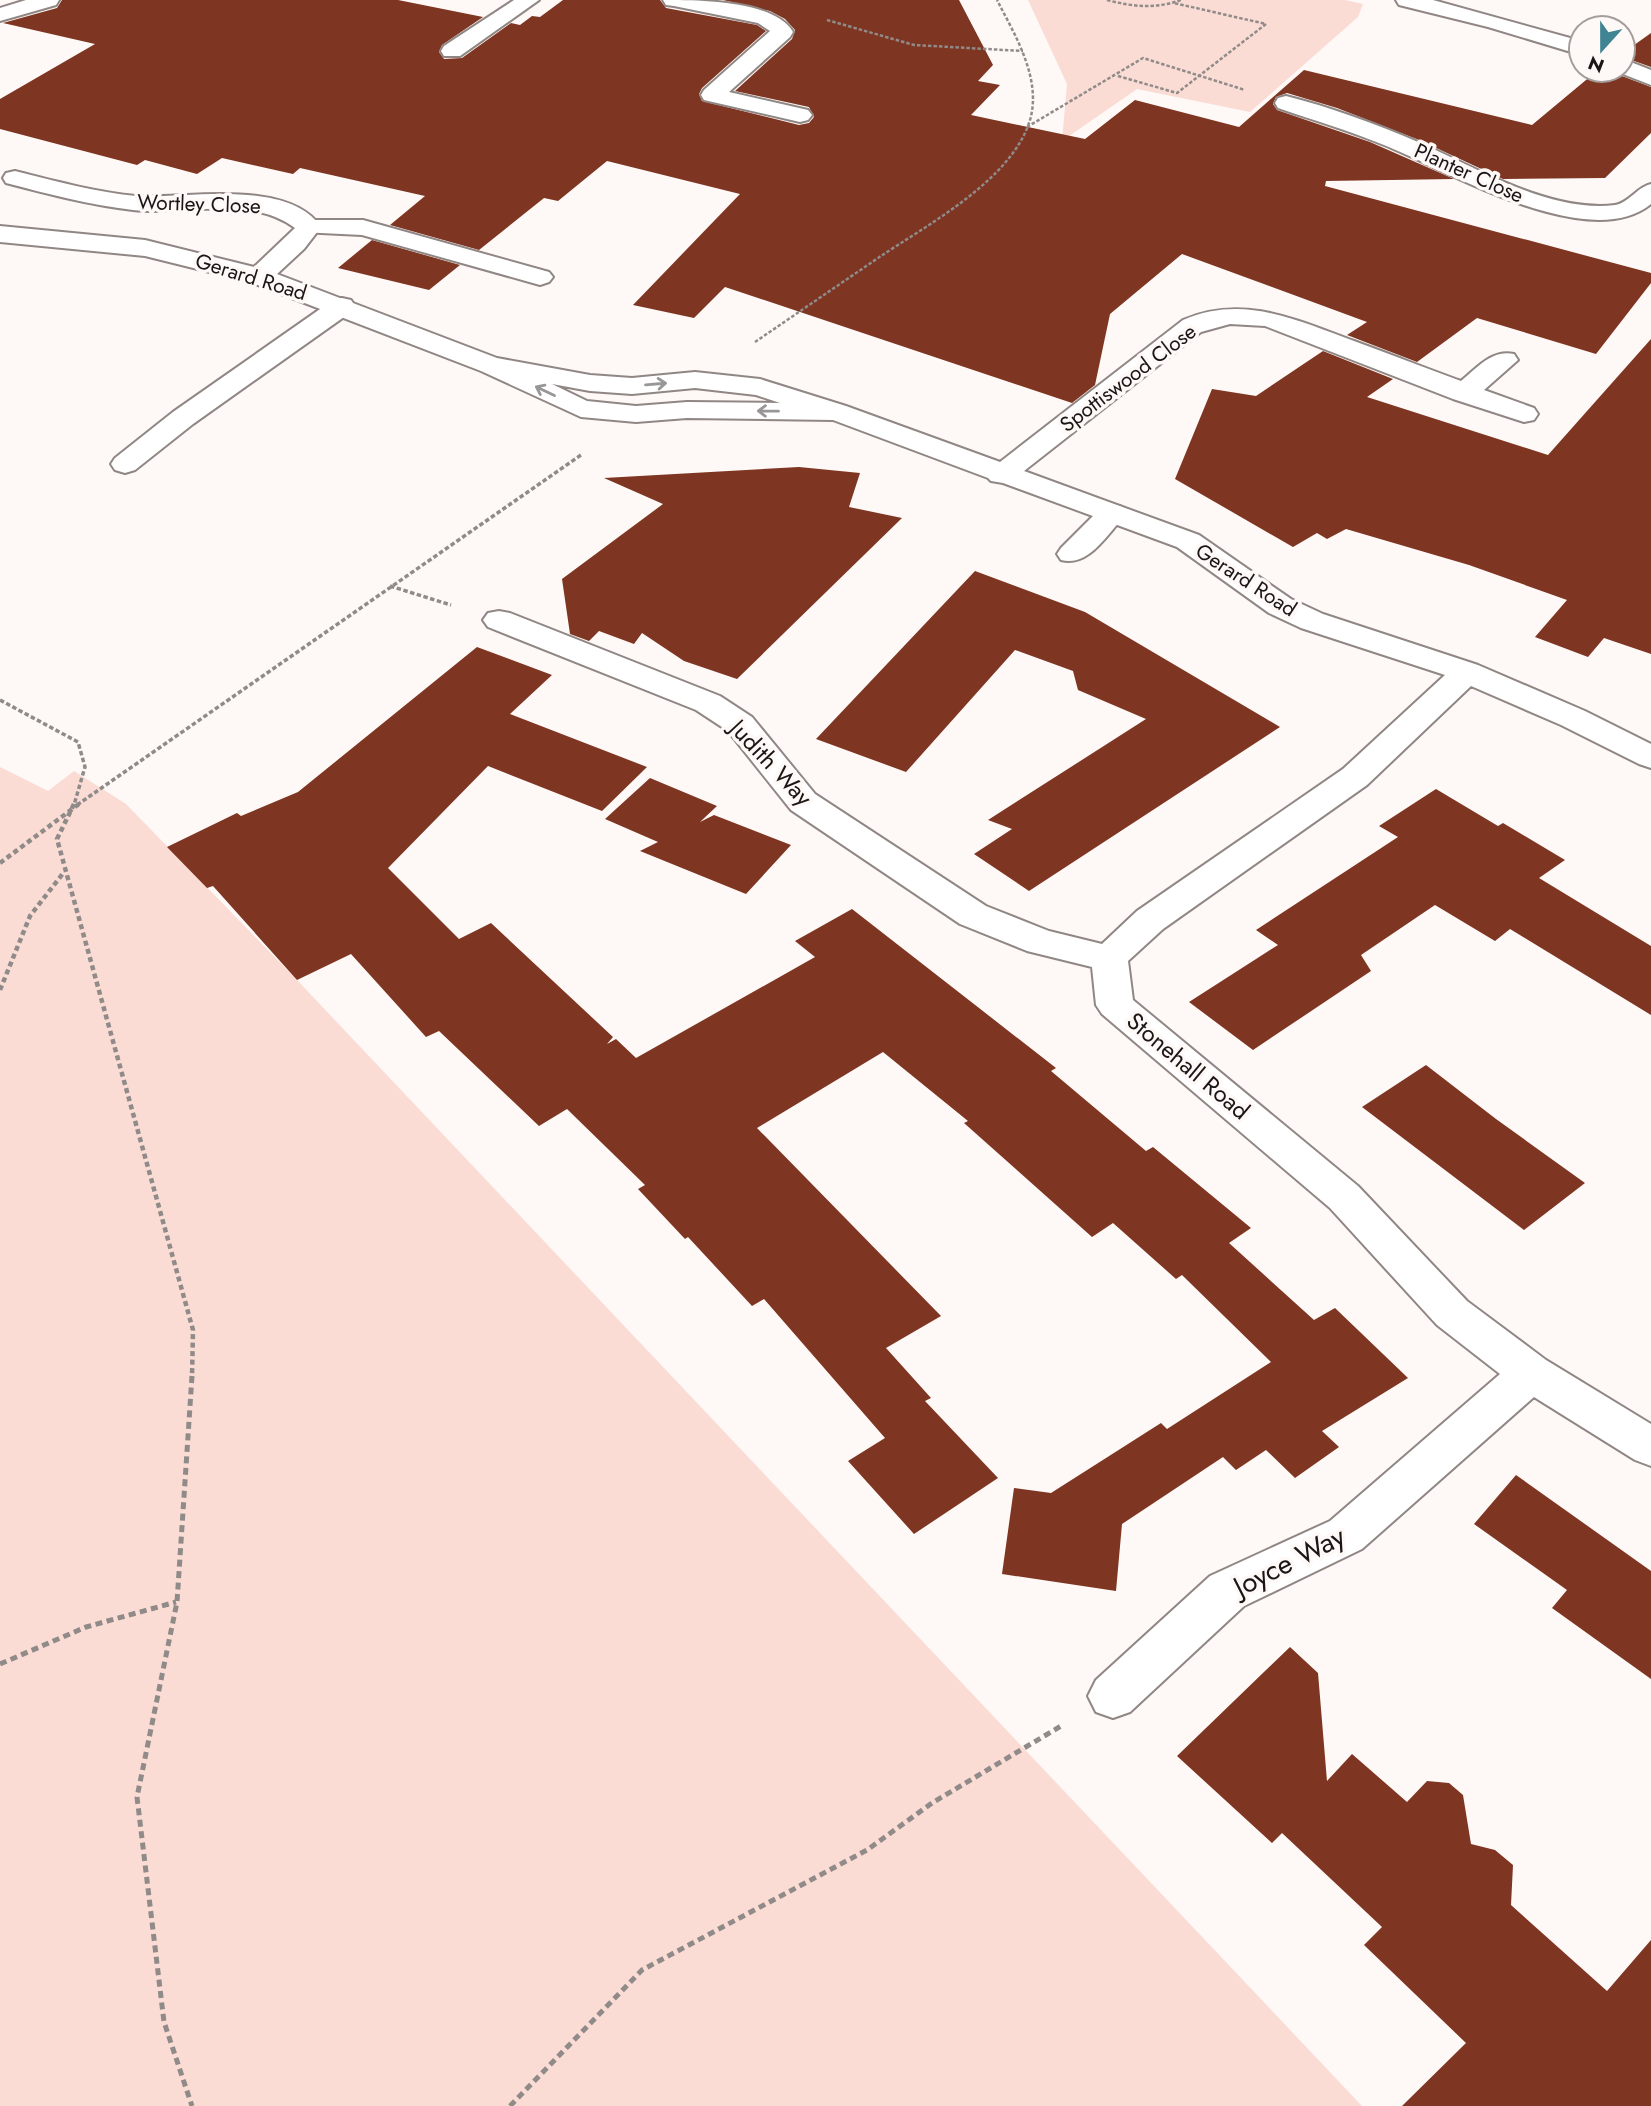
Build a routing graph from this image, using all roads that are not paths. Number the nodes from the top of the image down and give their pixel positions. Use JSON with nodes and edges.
{"nodes":[{"id":1,"x":528,"y":0,"type":"edge"},
{"id":2,"x":674,"y":0,"type":"edge"},
{"id":3,"x":1407,"y":0,"type":"edge"},
{"id":4,"x":41,"y":1,"type":"edge"},
{"id":5,"x":1520,"y":5,"type":"dead end"},
{"id":6,"x":0,"y":15,"type":"edge"},
{"id":7,"x":1496,"y":22,"type":"junction"},
{"id":8,"x":1567,"y":44,"type":"edge"},
{"id":9,"x":452,"y":51,"type":"dead end"},
{"id":10,"x":1286,"y":103,"type":"road end"},
{"id":11,"x":800,"y":115,"type":"dead end"},
{"id":12,"x":15,"y":178,"type":"dead end"},
{"id":13,"x":1651,"y":191,"type":"edge"},
{"id":14,"x":309,"y":227,"type":"junction"},
{"id":15,"x":0,"y":234,"type":"edge"},
{"id":16,"x":259,"y":276,"type":"junction"},
{"id":17,"x":540,"y":276,"type":"dead end"},
{"id":18,"x":342,"y":306,"type":"junction"},
{"id":19,"x":1504,"y":360,"type":"dead end"},
{"id":20,"x":491,"y":365,"type":"junction"},
{"id":21,"x":1463,"y":393,"type":"junction"},
{"id":22,"x":836,"y":412,"type":"junction"},
{"id":23,"x":1524,"y":414,"type":"dead end"},
{"id":24,"x":125,"y":464,"type":"dead end"},
{"id":25,"x":1001,"y":475,"type":"junction"},
{"id":26,"x":1112,"y":513,"type":"junction"},
{"id":27,"x":1072,"y":554,"type":"dead end"},
{"id":28,"x":499,"y":620,"type":"road end"},
{"id":29,"x":1467,"y":672,"type":"junction"},
{"id":30,"x":1651,"y":757,"type":"edge"},
{"id":31,"x":1109,"y":958,"type":"junction"},
{"id":32,"x":1531,"y":1373,"type":"junction"},
{"id":33,"x":1651,"y":1447,"type":"edge"},
{"id":34,"x":1113,"y":1696,"type":"road end"}],
"edges":[{"from":1,"to":9,"type":"street"},
{"from":2,"to":11,"type":"street"},
{"from":3,"to":7,"type":"street"},
{"from":4,"to":6,"type":"street"},
{"from":5,"to":7,"type":"street"},
{"from":7,"to":8,"type":"street"},
{"from":10,"to":13,"type":"street","name":"Planter Close"},
{"from":12,"to":14,"type":"street","name":"Wortley Close"},
{"from":14,"to":16,"type":"street"},
{"from":14,"to":17,"type":"street"},
{"from":15,"to":16,"type":"street","name":"Gerard Road"},
{"from":16,"to":18,"type":"street","name":"Gerard Road"},
{"from":18,"to":20,"type":"street","name":"Gerard Road"},
{"from":18,"to":24,"type":"street"},
{"from":19,"to":21,"type":"street"},
{"from":20,"to":22,"type":"street","name":"Gerard Road","one_way":true},
{"from":22,"to":20,"type":"street","name":"Gerard Road","one_way":true},
{"from":21,"to":23,"type":"street","name":"Spottiswood Close"},
{"from":21,"to":25,"type":"street","name":"Spottiswood Close"},
{"from":22,"to":25,"type":"street","name":"Gerard Road"},
{"from":25,"to":26,"type":"street","name":"Gerard Road"},
{"from":26,"to":27,"type":"street"},
{"from":26,"to":29,"type":"street","name":"Gerard Road"},
{"from":28,"to":31,"type":"street","name":"Judith Way"},
{"from":29,"to":30,"type":"street","name":"Gerard Road"},
{"from":29,"to":31,"type":"street"},
{"from":31,"to":32,"type":"street","name":"Stonehall Road"},
{"from":32,"to":33,"type":"street","name":"Stonehall Road"},
{"from":32,"to":34,"type":"street","name":"Joyce Way"}]}
